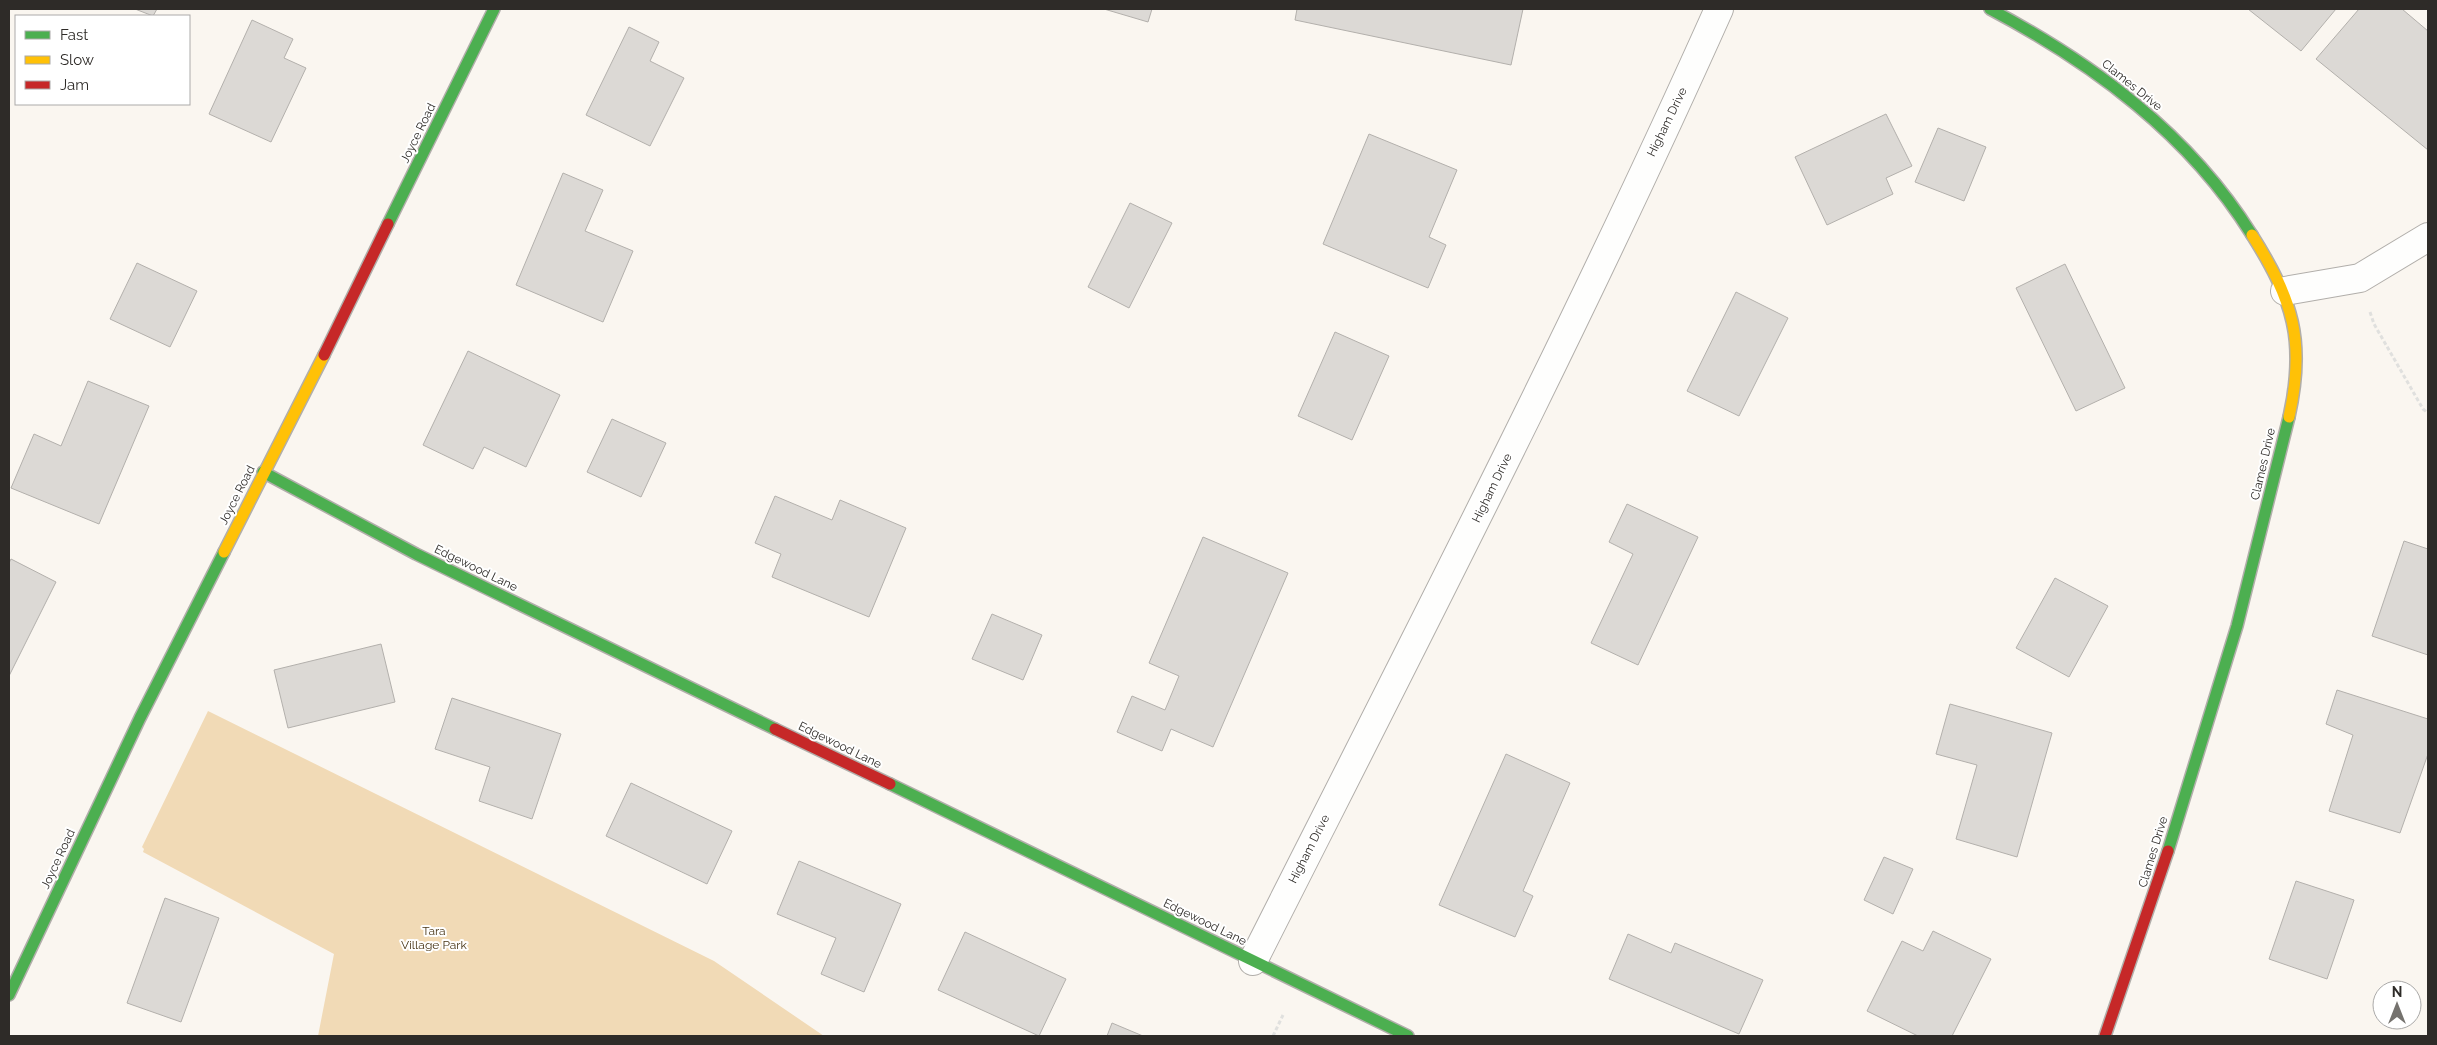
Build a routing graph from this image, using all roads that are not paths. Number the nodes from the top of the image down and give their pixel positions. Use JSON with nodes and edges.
{"nodes":[{"id":1,"x":494,"y":9,"type":"edge"},
{"id":2,"x":1719,"y":9,"type":"edge"},
{"id":3,"x":1990,"y":9,"type":"edge"},
{"id":4,"x":2428,"y":238,"type":"edge"},
{"id":5,"x":2285,"y":291,"type":"junction"},
{"id":6,"x":263,"y":472,"type":"junction"},
{"id":7,"x":1253,"y":961,"type":"junction"},
{"id":8,"x":9,"y":995,"type":"edge"},
{"id":9,"x":1408,"y":1036,"type":"edge"},
{"id":10,"x":2105,"y":1036,"type":"edge"}],
"edges":[{"from":1,"to":6,"type":"street","name":"Joyce Road"},
{"from":2,"to":7,"type":"street","name":"Higham Drive"},
{"from":3,"to":5,"type":"street","name":"Clames Drive"},
{"from":4,"to":5,"type":"street"},
{"from":5,"to":10,"type":"street","name":"Clames Drive"},
{"from":6,"to":7,"type":"street","name":"Edgewood Lane"},
{"from":6,"to":8,"type":"street","name":"Joyce Road"},
{"from":7,"to":9,"type":"street","name":"Edgewood Lane"}]}
